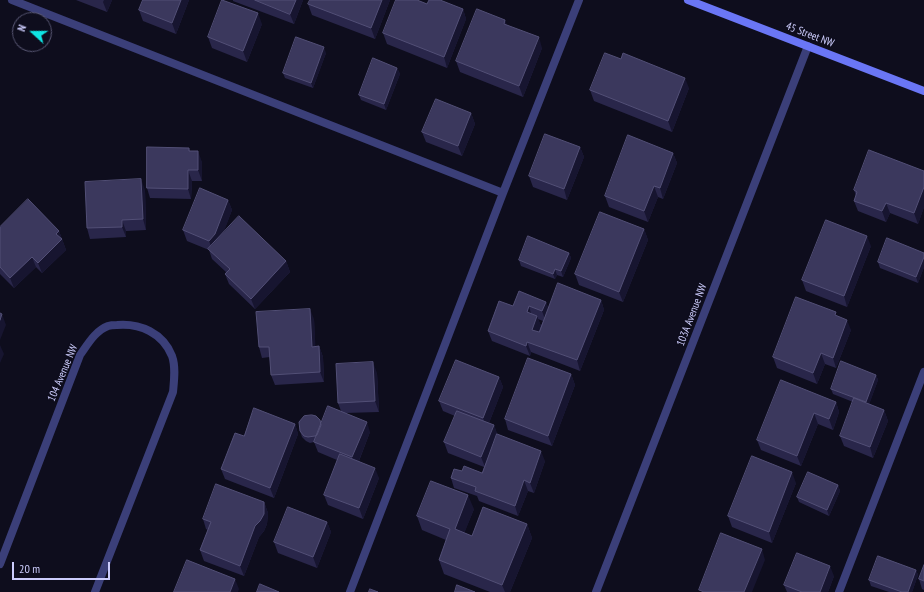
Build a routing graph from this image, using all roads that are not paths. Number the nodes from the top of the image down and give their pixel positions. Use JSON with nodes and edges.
{"nodes":[{"id":1,"x":12,"y":0,"type":"edge"},
{"id":2,"x":579,"y":0,"type":"edge"},
{"id":3,"x":688,"y":0,"type":"edge"},
{"id":4,"x":808,"y":46,"type":"junction"},
{"id":5,"x":924,"y":91,"type":"edge"},
{"id":6,"x":503,"y":193,"type":"junction"},
{"id":7,"x":924,"y":372,"type":"edge"},
{"id":8,"x":0,"y":564,"type":"edge"},
{"id":9,"x":95,"y":592,"type":"edge"},
{"id":10,"x":350,"y":592,"type":"edge"},
{"id":11,"x":596,"y":592,"type":"edge"},
{"id":12,"x":839,"y":592,"type":"edge"}],
"edges":[{"from":1,"to":6,"type":"street"},
{"from":2,"to":6,"type":"street"},
{"from":3,"to":4,"type":"street","name":"45 Street NW"},
{"from":4,"to":5,"type":"street","name":"45 Street NW"},
{"from":4,"to":11,"type":"street","name":"103A Avenue NW"},
{"from":6,"to":10,"type":"street"},
{"from":7,"to":12,"type":"street"},
{"from":8,"to":9,"type":"street","name":"104 Avenue NW"}]}
